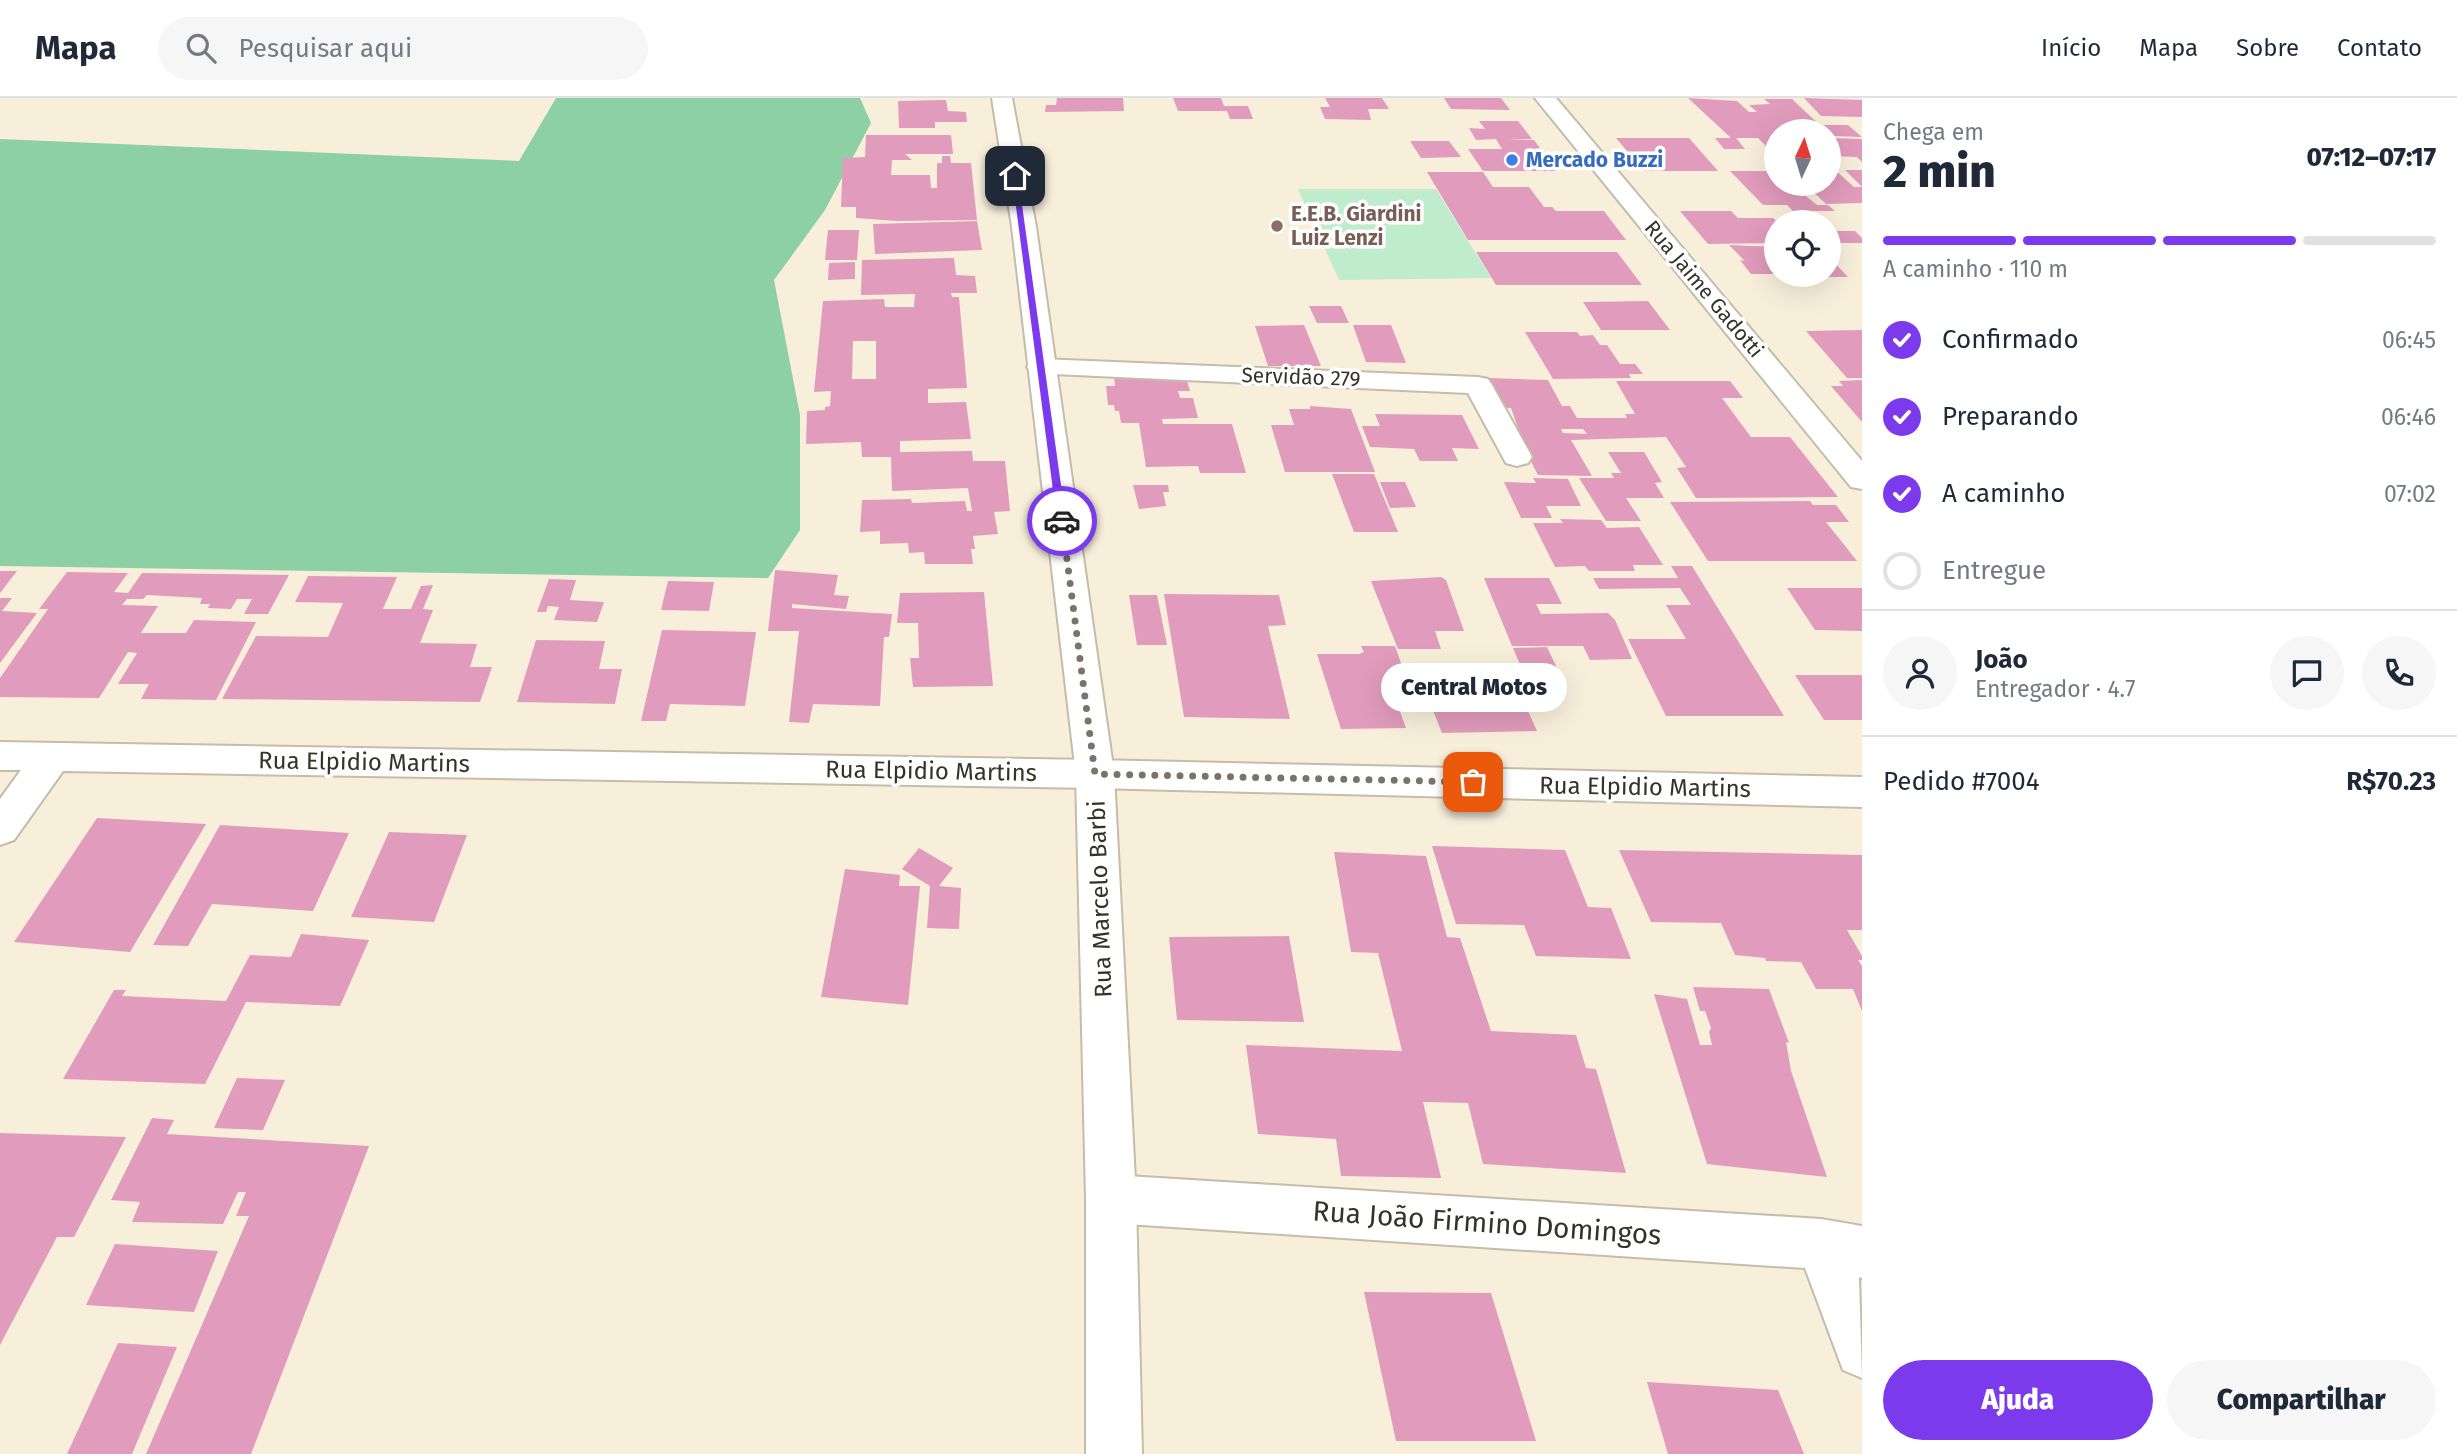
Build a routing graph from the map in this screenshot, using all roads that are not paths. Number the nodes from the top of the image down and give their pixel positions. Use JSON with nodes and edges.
{"nodes":[{"id":1,"x":1002,"y":98,"type":"edge"},
{"id":2,"x":1545,"y":98,"type":"edge"},
{"id":3,"x":1041,"y":367,"type":"junction"},
{"id":4,"x":1517,"y":457,"type":"dead end"},
{"id":5,"x":1862,"y":480,"type":"edge"},
{"id":6,"x":0,"y":756,"type":"edge"},
{"id":7,"x":52,"y":757,"type":"junction"},
{"id":8,"x":1095,"y":774,"type":"junction"},
{"id":9,"x":1862,"y":792,"type":"edge"},
{"id":10,"x":0,"y":829,"type":"edge"},
{"id":11,"x":1111,"y":1199,"type":"junction"},
{"id":12,"x":1841,"y":1248,"type":"edge"},
{"id":13,"x":1862,"y":1351,"type":"edge"},
{"id":14,"x":1114,"y":1454,"type":"edge"}],
"edges":[{"from":1,"to":3,"type":"street","name":"Rua Marcelo Barbi"},
{"from":2,"to":5,"type":"street","name":"Rua Jaime Gadotti"},
{"from":3,"to":4,"type":"street","name":"Servidão 279"},
{"from":3,"to":8,"type":"street","name":"Rua Marcelo Barbi"},
{"from":6,"to":7,"type":"street","name":"Rua Elpidio Martins"},
{"from":7,"to":8,"type":"street","name":"Rua Elpidio Martins"},
{"from":7,"to":10,"type":"street"},
{"from":8,"to":9,"type":"street","name":"Rua Elpidio Martins"},
{"from":8,"to":11,"type":"street","name":"Rua Marcelo Barbi"},
{"from":11,"to":12,"type":"street","name":"Rua João Firmino Domingos"},
{"from":11,"to":14,"type":"street","name":"Rua Marcelo Barbi"},
{"from":12,"to":13,"type":"street"}]}
